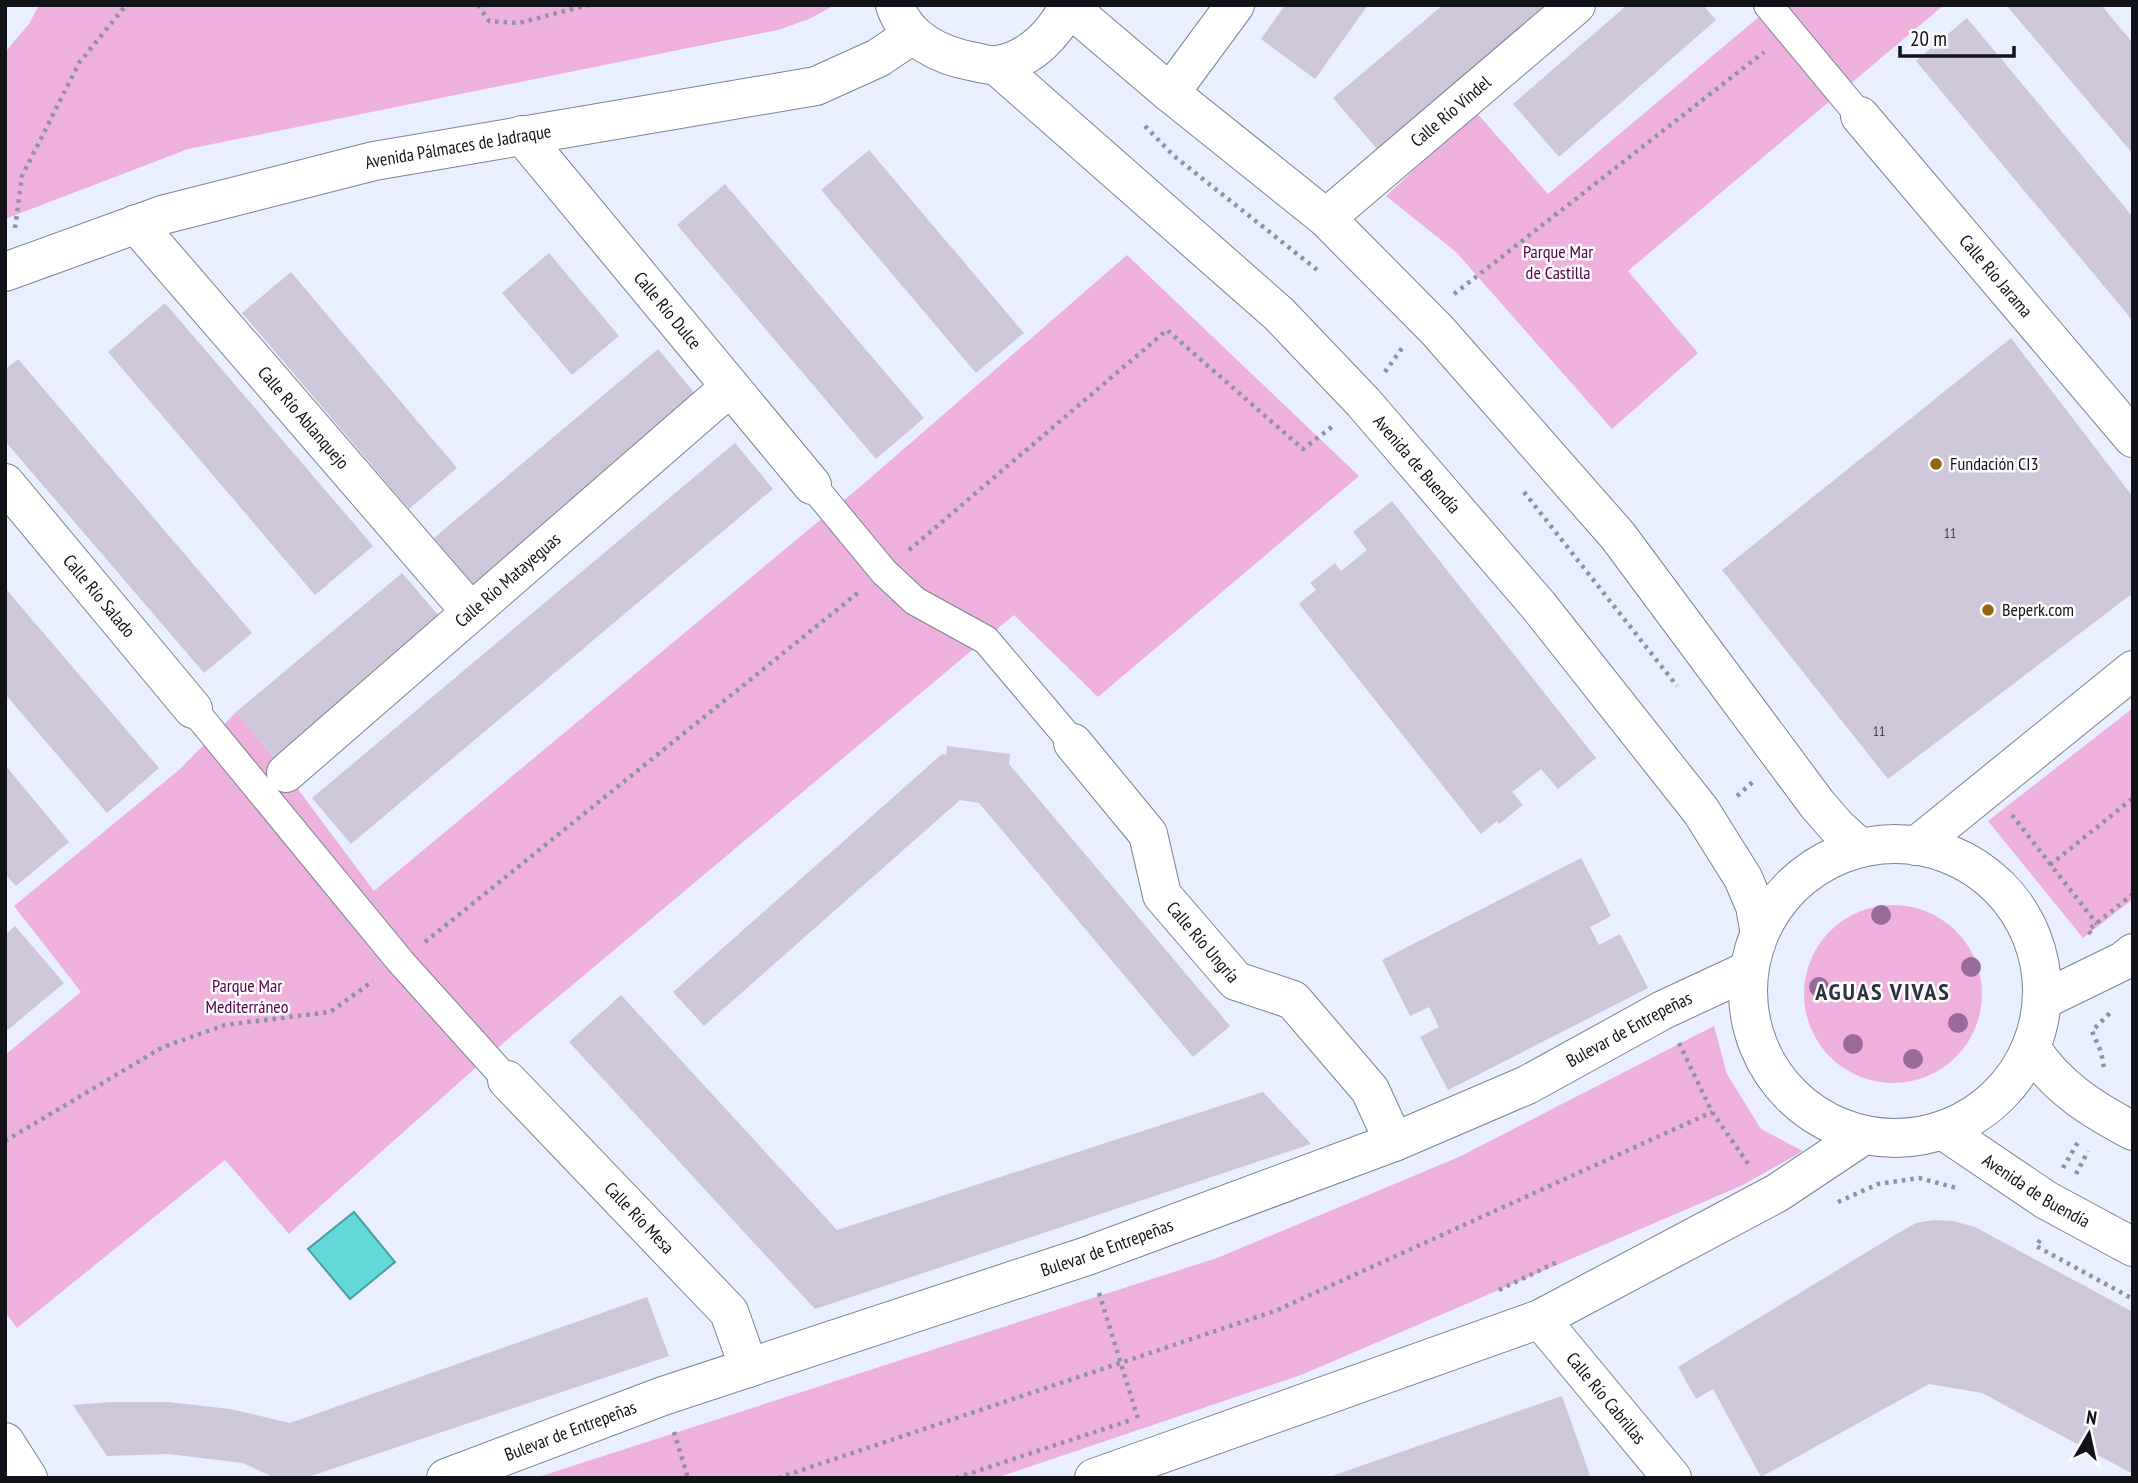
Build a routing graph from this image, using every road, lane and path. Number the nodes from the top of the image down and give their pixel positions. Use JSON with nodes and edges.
{"nodes":[{"id":1,"x":126,"y":5,"type":"edge"},
{"id":2,"x":478,"y":5,"type":"edge"},
{"id":3,"x":588,"y":5,"type":"edge"},
{"id":4,"x":1235,"y":5,"type":"edge"},
{"id":5,"x":1576,"y":5,"type":"edge"},
{"id":6,"x":1768,"y":5,"type":"edge"},
{"id":7,"x":1069,"y":6,"type":"edge"},
{"id":8,"x":904,"y":20,"type":"edge"},
{"id":9,"x":1790,"y":32,"type":"junction"},
{"id":10,"x":996,"y":65,"type":"junction"},
{"id":11,"x":1170,"y":93,"type":"junction"},
{"id":12,"x":1860,"y":116,"type":"joint"},
{"id":13,"x":1137,"y":118,"type":"dead end"},
{"id":14,"x":522,"y":135,"type":"junction"},
{"id":15,"x":1326,"y":218,"type":"junction"},
{"id":16,"x":135,"y":224,"type":"junction"},
{"id":17,"x":7,"y":272,"type":"edge"},
{"id":18,"x":1326,"y":277,"type":"dead end"},
{"id":19,"x":1424,"y":317,"type":"junction"},
{"id":20,"x":1392,"y":340,"type":"dead end"},
{"id":21,"x":1401,"y":349,"type":"junction"},
{"id":22,"x":1410,"y":359,"type":"dead end"},
{"id":23,"x":730,"y":387,"type":"junction"},
{"id":24,"x":1363,"y":402,"type":"junction"},
{"id":25,"x":2133,"y":438,"type":"edge"},
{"id":26,"x":5,"y":483,"type":"edge"},
{"id":27,"x":812,"y":485,"type":"joint"},
{"id":28,"x":1522,"y":491,"type":"dead end"},
{"id":29,"x":884,"y":572,"type":"junction"},
{"id":30,"x":471,"y":612,"type":"junction"},
{"id":31,"x":2133,"y":670,"type":"edge"},
{"id":32,"x":1685,"y":696,"type":"dead end"},
{"id":33,"x":193,"y":709,"type":"joint"},
{"id":34,"x":1073,"y":743,"type":"joint"},
{"id":35,"x":1783,"y":757,"type":"junction"},
{"id":36,"x":1745,"y":772,"type":"dead end"},
{"id":37,"x":1753,"y":782,"type":"junction"},
{"id":38,"x":275,"y":783,"type":"junction"},
{"id":39,"x":1990,"y":787,"type":"junction"},
{"id":40,"x":2133,"y":799,"type":"edge"},
{"id":41,"x":1707,"y":822,"type":"junction"},
{"id":42,"x":1916,"y":846,"type":"junction"},
{"id":43,"x":1859,"y":847,"type":"junction"},
{"id":44,"x":2050,"y":866,"type":"junction"},
{"id":45,"x":1759,"y":929,"type":"junction"},
{"id":46,"x":2128,"y":957,"type":"edge"},
{"id":47,"x":400,"y":961,"type":"junction"},
{"id":48,"x":1749,"y":970,"type":"junction"},
{"id":49,"x":2043,"y":1000,"type":"junction"},
{"id":50,"x":1663,"y":1010,"type":"junction"},
{"id":51,"x":2032,"y":1049,"type":"junction"},
{"id":52,"x":507,"y":1080,"type":"joint"},
{"id":53,"x":1712,"y":1112,"type":"junction"},
{"id":54,"x":2120,"y":1124,"type":"edge"},
{"id":55,"x":1944,"y":1131,"type":"junction"},
{"id":56,"x":1864,"y":1136,"type":"junction"},
{"id":57,"x":5,"y":1141,"type":"edge"},
{"id":58,"x":1394,"y":1142,"type":"junction"},
{"id":59,"x":1771,"y":1196,"type":"junction"},
{"id":60,"x":2060,"y":1208,"type":"junction"},
{"id":61,"x":2133,"y":1247,"type":"edge"},
{"id":62,"x":1087,"y":1256,"type":"junction"},
{"id":63,"x":1540,"y":1319,"type":"junction"},
{"id":64,"x":1121,"y":1363,"type":"junction"},
{"id":65,"x":749,"y":1368,"type":"junction"},
{"id":66,"x":663,"y":1396,"type":"junction"},
{"id":67,"x":5,"y":1442,"type":"edge"},
{"id":68,"x":1151,"y":1459,"type":"junction"},
{"id":69,"x":28,"y":1478,"type":"edge"},
{"id":70,"x":446,"y":1478,"type":"edge"},
{"id":71,"x":688,"y":1478,"type":"edge"},
{"id":72,"x":778,"y":1478,"type":"edge"},
{"id":73,"x":1094,"y":1478,"type":"edge"},
{"id":74,"x":1672,"y":1478,"type":"edge"}],
"edges":[{"from":1,"to":17,"type":"path"},
{"from":2,"to":3,"type":"path"},
{"from":4,"to":11,"type":"street"},
{"from":5,"to":15,"type":"street","name":"Calle Río Vindel"},
{"from":6,"to":9,"type":"street"},
{"from":7,"to":10,"type":"street"},
{"from":7,"to":11,"type":"street"},
{"from":8,"to":10,"type":"street"},
{"from":8,"to":14,"type":"street","name":"Avenida Pálmaces de Jadraque"},
{"from":9,"to":12,"type":"street"},
{"from":9,"to":19,"type":"path"},
{"from":10,"to":24,"type":"street","name":"Avenida de Buendía"},
{"from":11,"to":15,"type":"street"},
{"from":12,"to":25,"type":"street","name":"Calle Río Jarama"},
{"from":13,"to":18,"type":"path"},
{"from":14,"to":16,"type":"street","name":"Avenida Pálmaces de Jadraque"},
{"from":14,"to":23,"type":"street","name":"Calle Río Dulce"},
{"from":15,"to":19,"type":"street"},
{"from":16,"to":17,"type":"street","name":"Avenida Pálmaces de Jadraque"},
{"from":16,"to":30,"type":"street","name":"Calle Río Ablanquejo"},
{"from":19,"to":21,"type":"path"},
{"from":19,"to":35,"type":"street"},
{"from":20,"to":21,"type":"path"},
{"from":21,"to":22,"type":"path"},
{"from":21,"to":24,"type":"path"},
{"from":23,"to":27,"type":"street","name":"Calle Río Dulce"},
{"from":23,"to":30,"type":"street","name":"Calle Río Matayeguas"},
{"from":24,"to":29,"type":"path"},
{"from":24,"to":41,"type":"street","name":"Avenida de Buendía"},
{"from":26,"to":33,"type":"street","name":"Calle Río Salado"},
{"from":27,"to":29,"type":"street"},
{"from":28,"to":32,"type":"path"},
{"from":29,"to":34,"type":"street"},
{"from":29,"to":47,"type":"path"},
{"from":30,"to":38,"type":"street","name":"Calle Río Matayeguas"},
{"from":31,"to":39,"type":"street"},
{"from":33,"to":38,"type":"street"},
{"from":34,"to":58,"type":"street","name":"Calle Río Ungría"},
{"from":35,"to":37,"type":"path"},
{"from":35,"to":43,"type":"street"},
{"from":36,"to":37,"type":"path"},
{"from":37,"to":41,"type":"path"},
{"from":38,"to":47,"type":"street"},
{"from":39,"to":42,"type":"street"},
{"from":39,"to":44,"type":"path"},
{"from":40,"to":44,"type":"path"},
{"from":41,"to":45,"type":"street","name":"Avenida de Buendía"},
{"from":42,"to":43,"type":"street"},
{"from":42,"to":49,"type":"street"},
{"from":43,"to":45,"type":"street"},
{"from":44,"to":46,"type":"path"},
{"from":45,"to":48,"type":"street"},
{"from":46,"to":49,"type":"street"},
{"from":47,"to":52,"type":"street"},
{"from":47,"to":57,"type":"path"},
{"from":48,"to":50,"type":"street","name":"Bulevar de Entrepeñas"},
{"from":48,"to":56,"type":"street"},
{"from":49,"to":51,"type":"street"},
{"from":50,"to":53,"type":"path"},
{"from":50,"to":58,"type":"street","name":"Bulevar de Entrepeñas"},
{"from":51,"to":54,"type":"street"},
{"from":51,"to":55,"type":"street"},
{"from":52,"to":65,"type":"street","name":"Calle Río Mesa"},
{"from":53,"to":59,"type":"path"},
{"from":53,"to":64,"type":"path"},
{"from":54,"to":60,"type":"path"},
{"from":55,"to":56,"type":"street"},
{"from":55,"to":60,"type":"street","name":"Avenida de Buendía"},
{"from":56,"to":59,"type":"street"},
{"from":58,"to":62,"type":"street","name":"Bulevar de Entrepeñas"},
{"from":59,"to":63,"type":"street"},
{"from":60,"to":61,"type":"street","name":"Avenida de Buendía"},
{"from":62,"to":64,"type":"path"},
{"from":62,"to":65,"type":"street","name":"Bulevar de Entrepeñas"},
{"from":63,"to":68,"type":"street"},
{"from":63,"to":74,"type":"street","name":"Calle Río Cabrillas"},
{"from":64,"to":68,"type":"path"},
{"from":64,"to":72,"type":"path"},
{"from":65,"to":66,"type":"street","name":"Bulevar de Entrepeñas"},
{"from":66,"to":70,"type":"street","name":"Bulevar de Entrepeñas"},
{"from":66,"to":71,"type":"path"},
{"from":67,"to":69,"type":"street"},
{"from":68,"to":73,"type":"street"}]}
